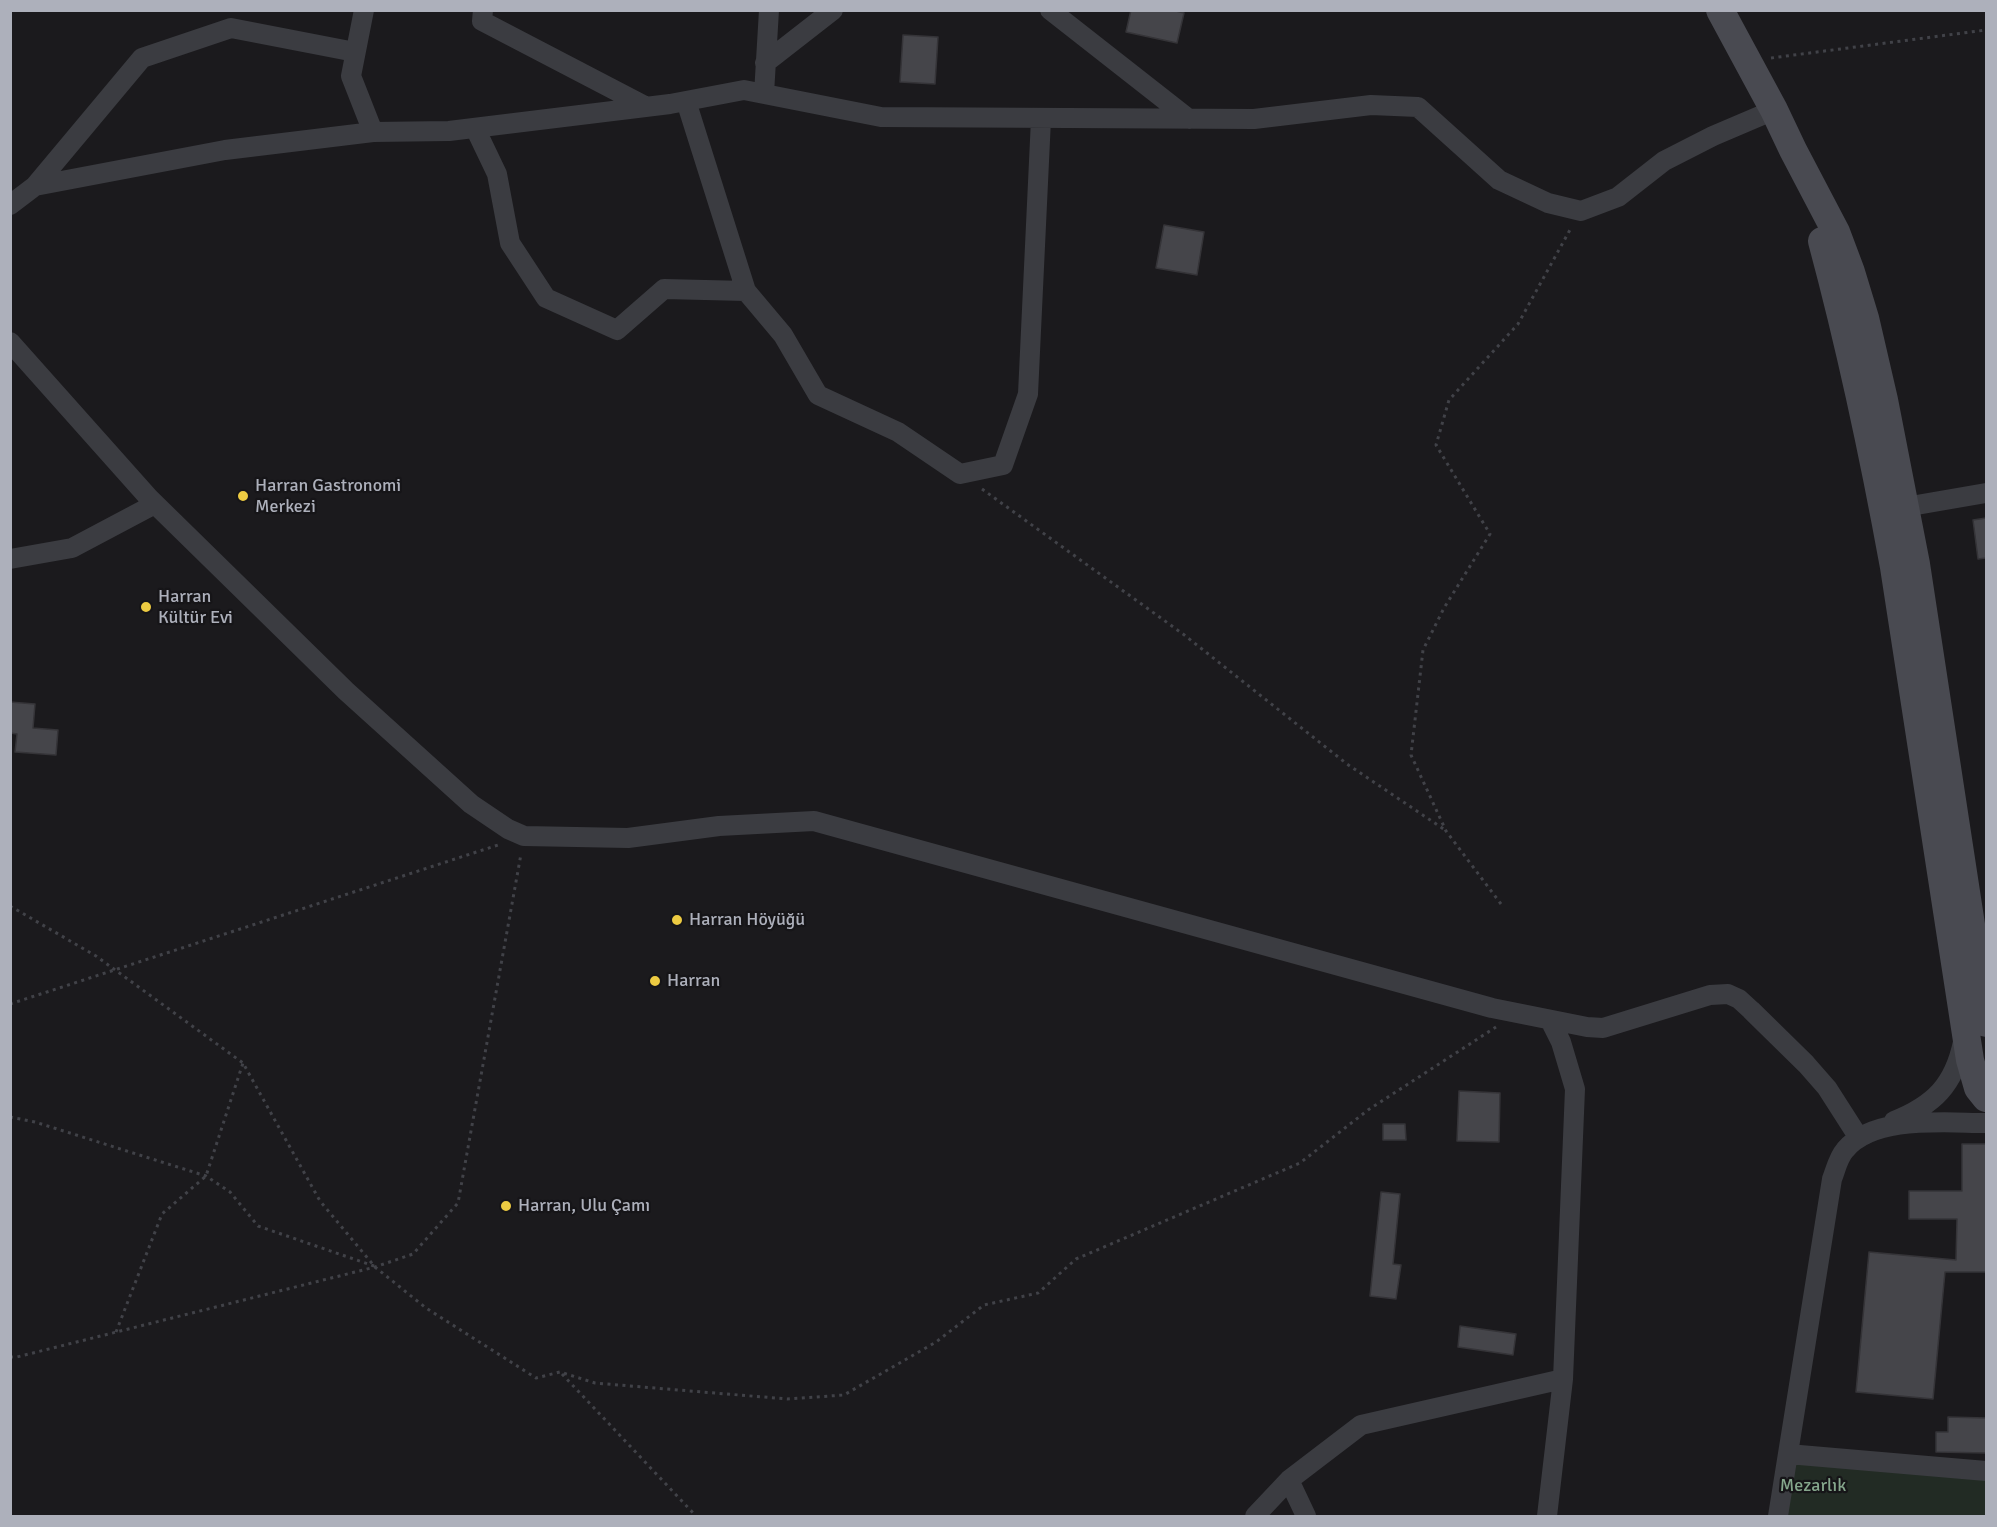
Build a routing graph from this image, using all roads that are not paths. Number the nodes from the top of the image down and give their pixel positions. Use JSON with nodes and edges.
{"nodes":[{"id":1,"x":364,"y":10,"type":"edge"},
{"id":2,"x":483,"y":10,"type":"edge"},
{"id":3,"x":769,"y":10,"type":"edge"},
{"id":4,"x":833,"y":10,"type":"edge"},
{"id":5,"x":1050,"y":10,"type":"edge"},
{"id":6,"x":1720,"y":10,"type":"edge"},
{"id":7,"x":227,"y":19,"type":"edge"},
{"id":8,"x":355,"y":52,"type":"junction"},
{"id":9,"x":765,"y":63,"type":"junction"},
{"id":10,"x":764,"y":94,"type":"junction"},
{"id":11,"x":686,"y":101,"type":"junction"},
{"id":12,"x":647,"y":107,"type":"junction"},
{"id":13,"x":1774,"y":110,"type":"junction"},
{"id":14,"x":1041,"y":119,"type":"junction"},
{"id":15,"x":1188,"y":119,"type":"junction"},
{"id":16,"x":475,"y":128,"type":"junction"},
{"id":17,"x":374,"y":132,"type":"junction"},
{"id":18,"x":1792,"y":150,"type":"junction"},
{"id":19,"x":35,"y":186,"type":"junction"},
{"id":20,"x":10,"y":205,"type":"edge"},
{"id":21,"x":746,"y":291,"type":"junction"},
{"id":22,"x":10,"y":342,"type":"edge"},
{"id":23,"x":1986,"y":493,"type":"edge"},
{"id":24,"x":155,"y":504,"type":"junction"},
{"id":25,"x":1905,"y":507,"type":"junction"},
{"id":26,"x":10,"y":559,"type":"edge"},
{"id":27,"x":1550,"y":1020,"type":"junction"},
{"id":28,"x":1976,"y":1028,"type":"edge"},
{"id":29,"x":1986,"y":1098,"type":"edge"},
{"id":30,"x":1986,"y":1123,"type":"edge"},
{"id":31,"x":1864,"y":1135,"type":"junction"},
{"id":32,"x":1563,"y":1379,"type":"junction"},
{"id":33,"x":1788,"y":1454,"type":"junction"},
{"id":34,"x":1986,"y":1471,"type":"edge"},
{"id":35,"x":1289,"y":1480,"type":"junction"},
{"id":36,"x":1256,"y":1516,"type":"edge"},
{"id":37,"x":1306,"y":1516,"type":"edge"},
{"id":38,"x":1548,"y":1516,"type":"edge"},
{"id":39,"x":1778,"y":1516,"type":"edge"}],
"edges":[{"from":1,"to":8,"type":"street"},
{"from":2,"to":12,"type":"street"},
{"from":3,"to":9,"type":"street"},
{"from":4,"to":9,"type":"street"},
{"from":5,"to":15,"type":"street"},
{"from":6,"to":13,"type":"main road"},
{"from":7,"to":8,"type":"street"},
{"from":7,"to":19,"type":"street"},
{"from":8,"to":17,"type":"street"},
{"from":9,"to":10,"type":"street"},
{"from":10,"to":11,"type":"street"},
{"from":10,"to":14,"type":"street"},
{"from":11,"to":12,"type":"street"},
{"from":11,"to":21,"type":"street"},
{"from":12,"to":16,"type":"street"},
{"from":13,"to":15,"type":"street"},
{"from":13,"to":18,"type":"main road"},
{"from":14,"to":15,"type":"street"},
{"from":14,"to":21,"type":"street"},
{"from":16,"to":17,"type":"street"},
{"from":16,"to":21,"type":"street"},
{"from":17,"to":19,"type":"street"},
{"from":18,"to":25,"type":"main road"},
{"from":18,"to":28,"type":"main road"},
{"from":19,"to":20,"type":"street"},
{"from":22,"to":24,"type":"street"},
{"from":23,"to":25,"type":"street"},
{"from":24,"to":26,"type":"street"},
{"from":24,"to":27,"type":"street"},
{"from":25,"to":28,"type":"main road"},
{"from":27,"to":31,"type":"street"},
{"from":27,"to":32,"type":"street"},
{"from":28,"to":29,"type":"main road"},
{"from":28,"to":31,"type":"street"},
{"from":30,"to":31,"type":"street"},
{"from":31,"to":33,"type":"street"},
{"from":32,"to":35,"type":"street"},
{"from":32,"to":38,"type":"street"},
{"from":33,"to":34,"type":"street"},
{"from":33,"to":39,"type":"street"},
{"from":35,"to":36,"type":"street"},
{"from":35,"to":37,"type":"street"}]}
